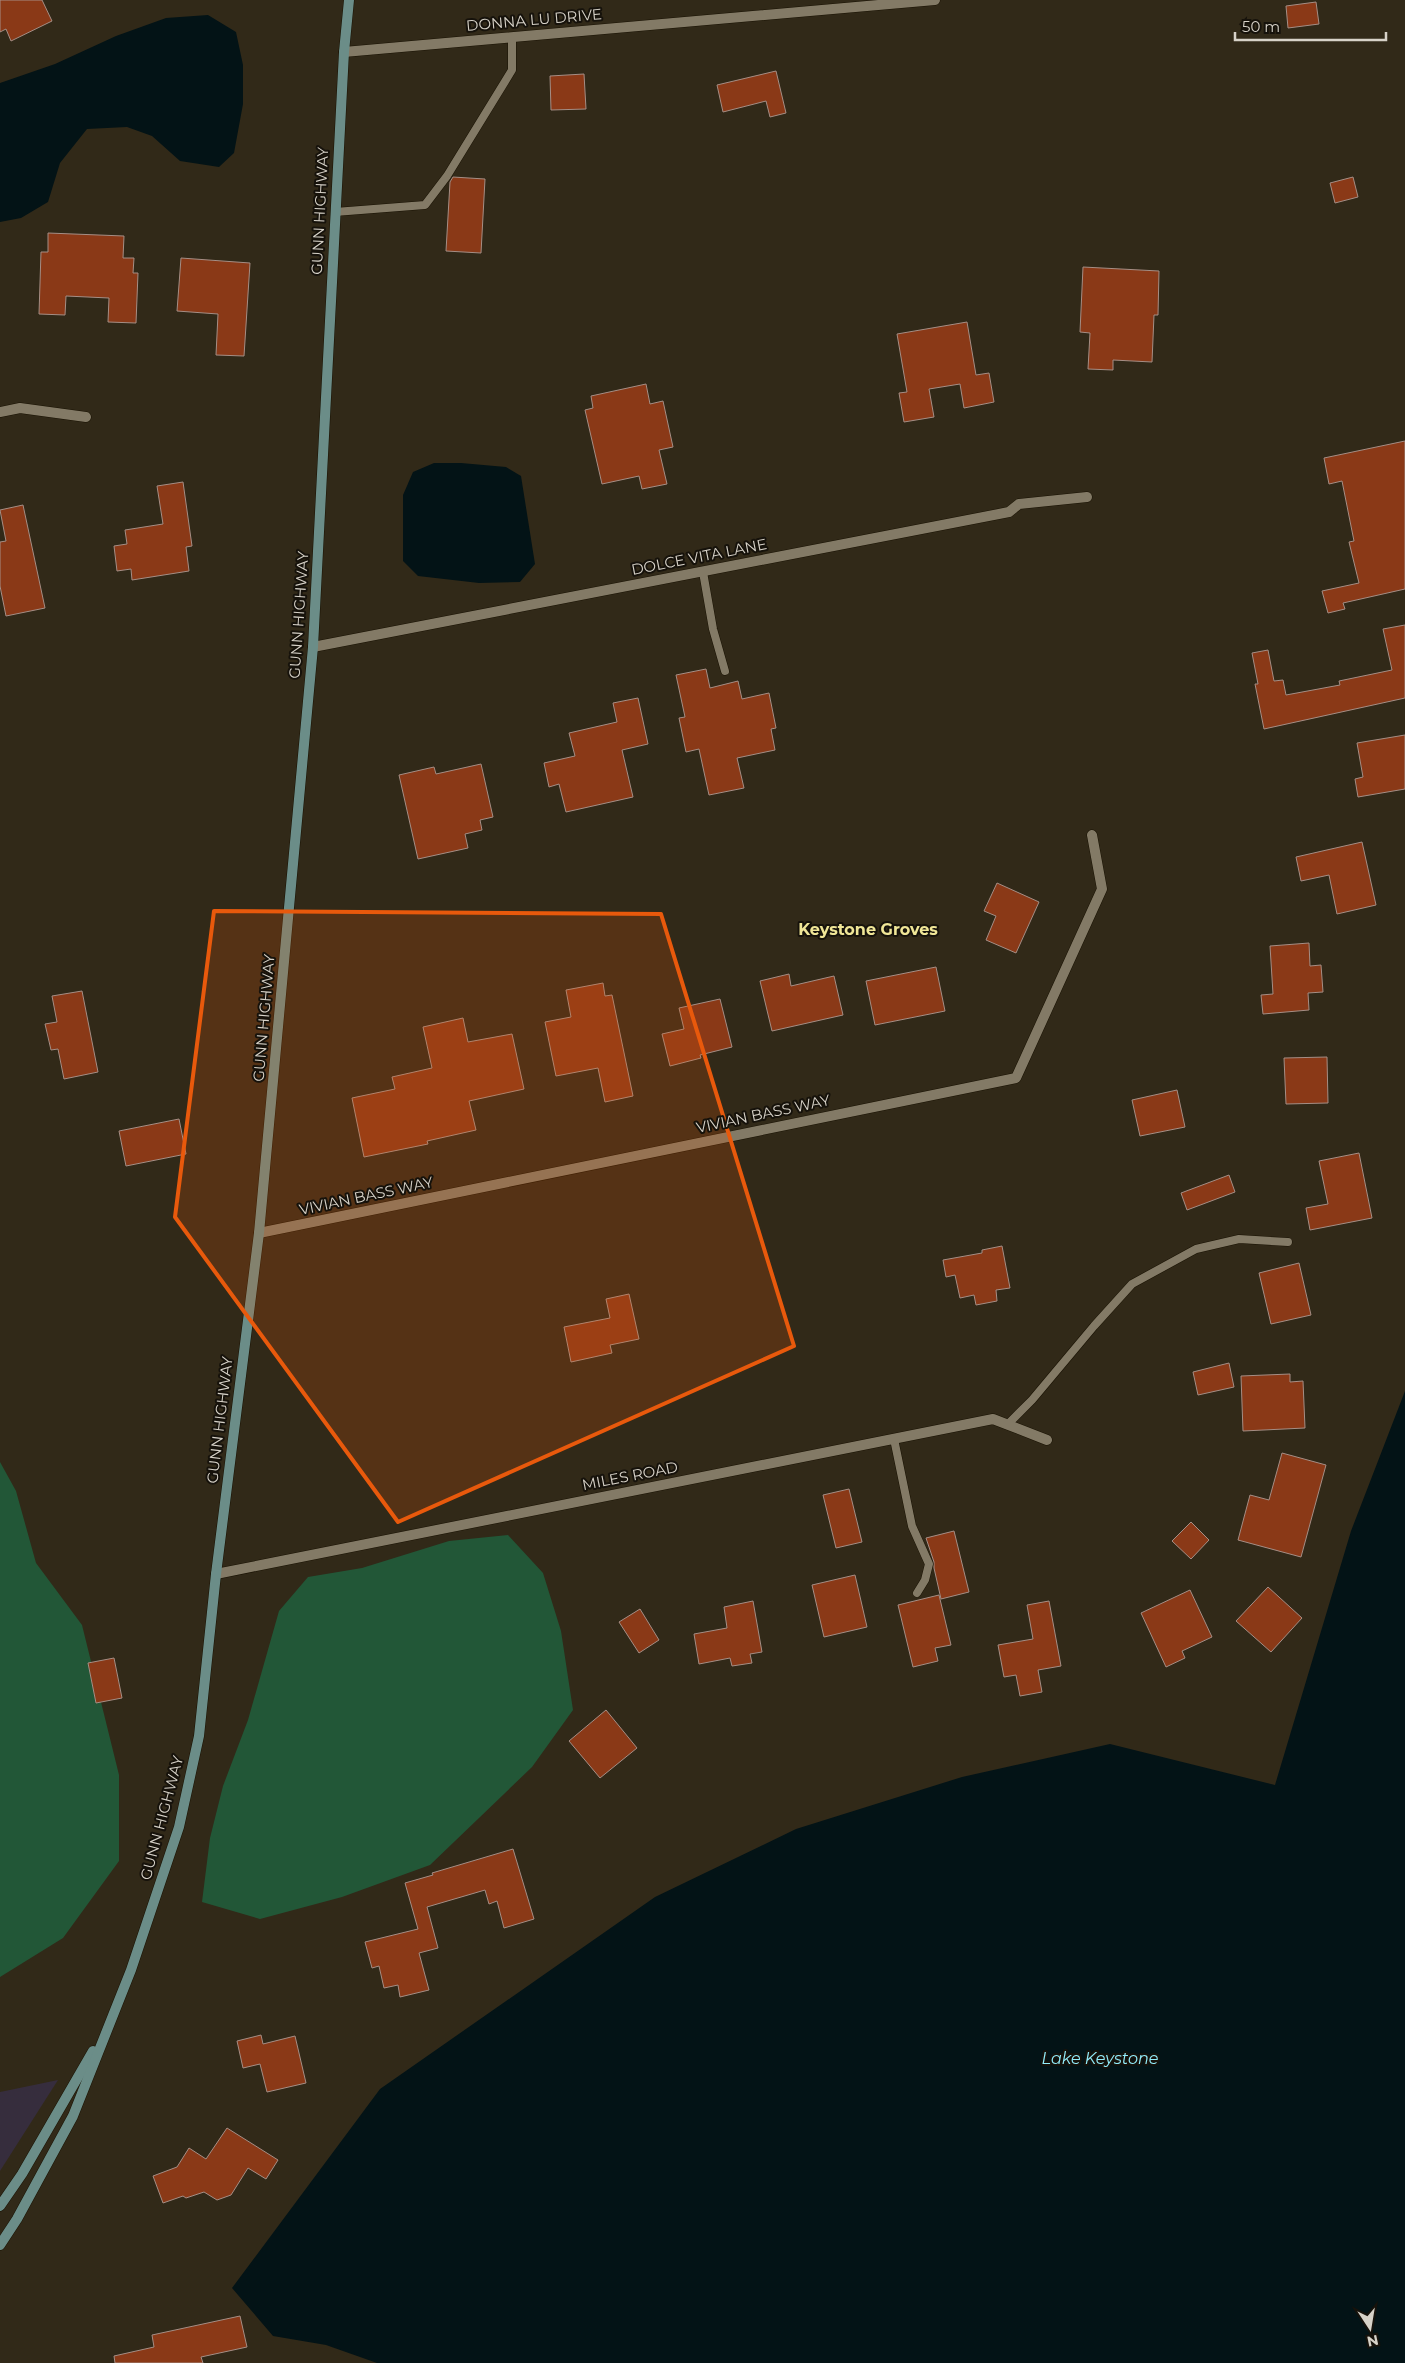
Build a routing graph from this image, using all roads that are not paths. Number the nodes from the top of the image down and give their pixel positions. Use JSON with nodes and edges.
{"nodes":[{"id":1,"x":349,"y":0,"type":"edge"},
{"id":2,"x":935,"y":0,"type":"edge"},
{"id":3,"x":512,"y":37,"type":"junction"},
{"id":4,"x":344,"y":52,"type":"junction"},
{"id":5,"x":335,"y":212,"type":"junction"},
{"id":6,"x":0,"y":412,"type":"edge"},
{"id":7,"x":86,"y":417,"type":"dead end"},
{"id":8,"x":1088,"y":497,"type":"dead end"},
{"id":9,"x":703,"y":572,"type":"junction"},
{"id":10,"x":313,"y":647,"type":"junction"},
{"id":11,"x":725,"y":671,"type":"dead end"},
{"id":12,"x":1092,"y":834,"type":"dead end"},
{"id":13,"x":259,"y":1233,"type":"junction"},
{"id":14,"x":1288,"y":1242,"type":"dead end"},
{"id":15,"x":1007,"y":1425,"type":"junction"},
{"id":16,"x":894,"y":1439,"type":"junction"},
{"id":17,"x":1047,"y":1440,"type":"dead end"},
{"id":18,"x":216,"y":1574,"type":"junction"},
{"id":19,"x":917,"y":1594,"type":"dead end"},
{"id":20,"x":110,"y":2022,"type":"junction"},
{"id":21,"x":0,"y":2206,"type":"edge"},
{"id":22,"x":0,"y":2245,"type":"edge"}],
"edges":[{"from":1,"to":4,"type":"main road","name":"GUNN HIGHWAY"},
{"from":2,"to":3,"type":"street","name":"DONNA LU DRIVE"},
{"from":3,"to":4,"type":"street","name":"DONNA LU DRIVE"},
{"from":3,"to":5,"type":"lane"},
{"from":4,"to":5,"type":"main road","name":"GUNN HIGHWAY"},
{"from":5,"to":10,"type":"main road","name":"GUNN HIGHWAY"},
{"from":6,"to":7,"type":"street"},
{"from":8,"to":9,"type":"street","name":"DOLCE VITA LANE"},
{"from":9,"to":10,"type":"street","name":"DOLCE VITA LANE"},
{"from":9,"to":11,"type":"lane"},
{"from":10,"to":13,"type":"main road","name":"GUNN HIGHWAY"},
{"from":12,"to":13,"type":"street","name":"VIVIAN BASS WAY"},
{"from":13,"to":18,"type":"main road","name":"GUNN HIGHWAY"},
{"from":14,"to":15,"type":"lane"},
{"from":15,"to":16,"type":"street","name":"MILES ROAD"},
{"from":15,"to":17,"type":"street","name":"MILES ROAD"},
{"from":16,"to":18,"type":"street","name":"MILES ROAD"},
{"from":16,"to":19,"type":"lane"},
{"from":18,"to":20,"type":"main road","name":"GUNN HIGHWAY"},
{"from":20,"to":21,"type":"main road","name":"GUNN HIGHWAY"},
{"from":20,"to":22,"type":"main road","name":"GUNN HIGHWAY"}]}
